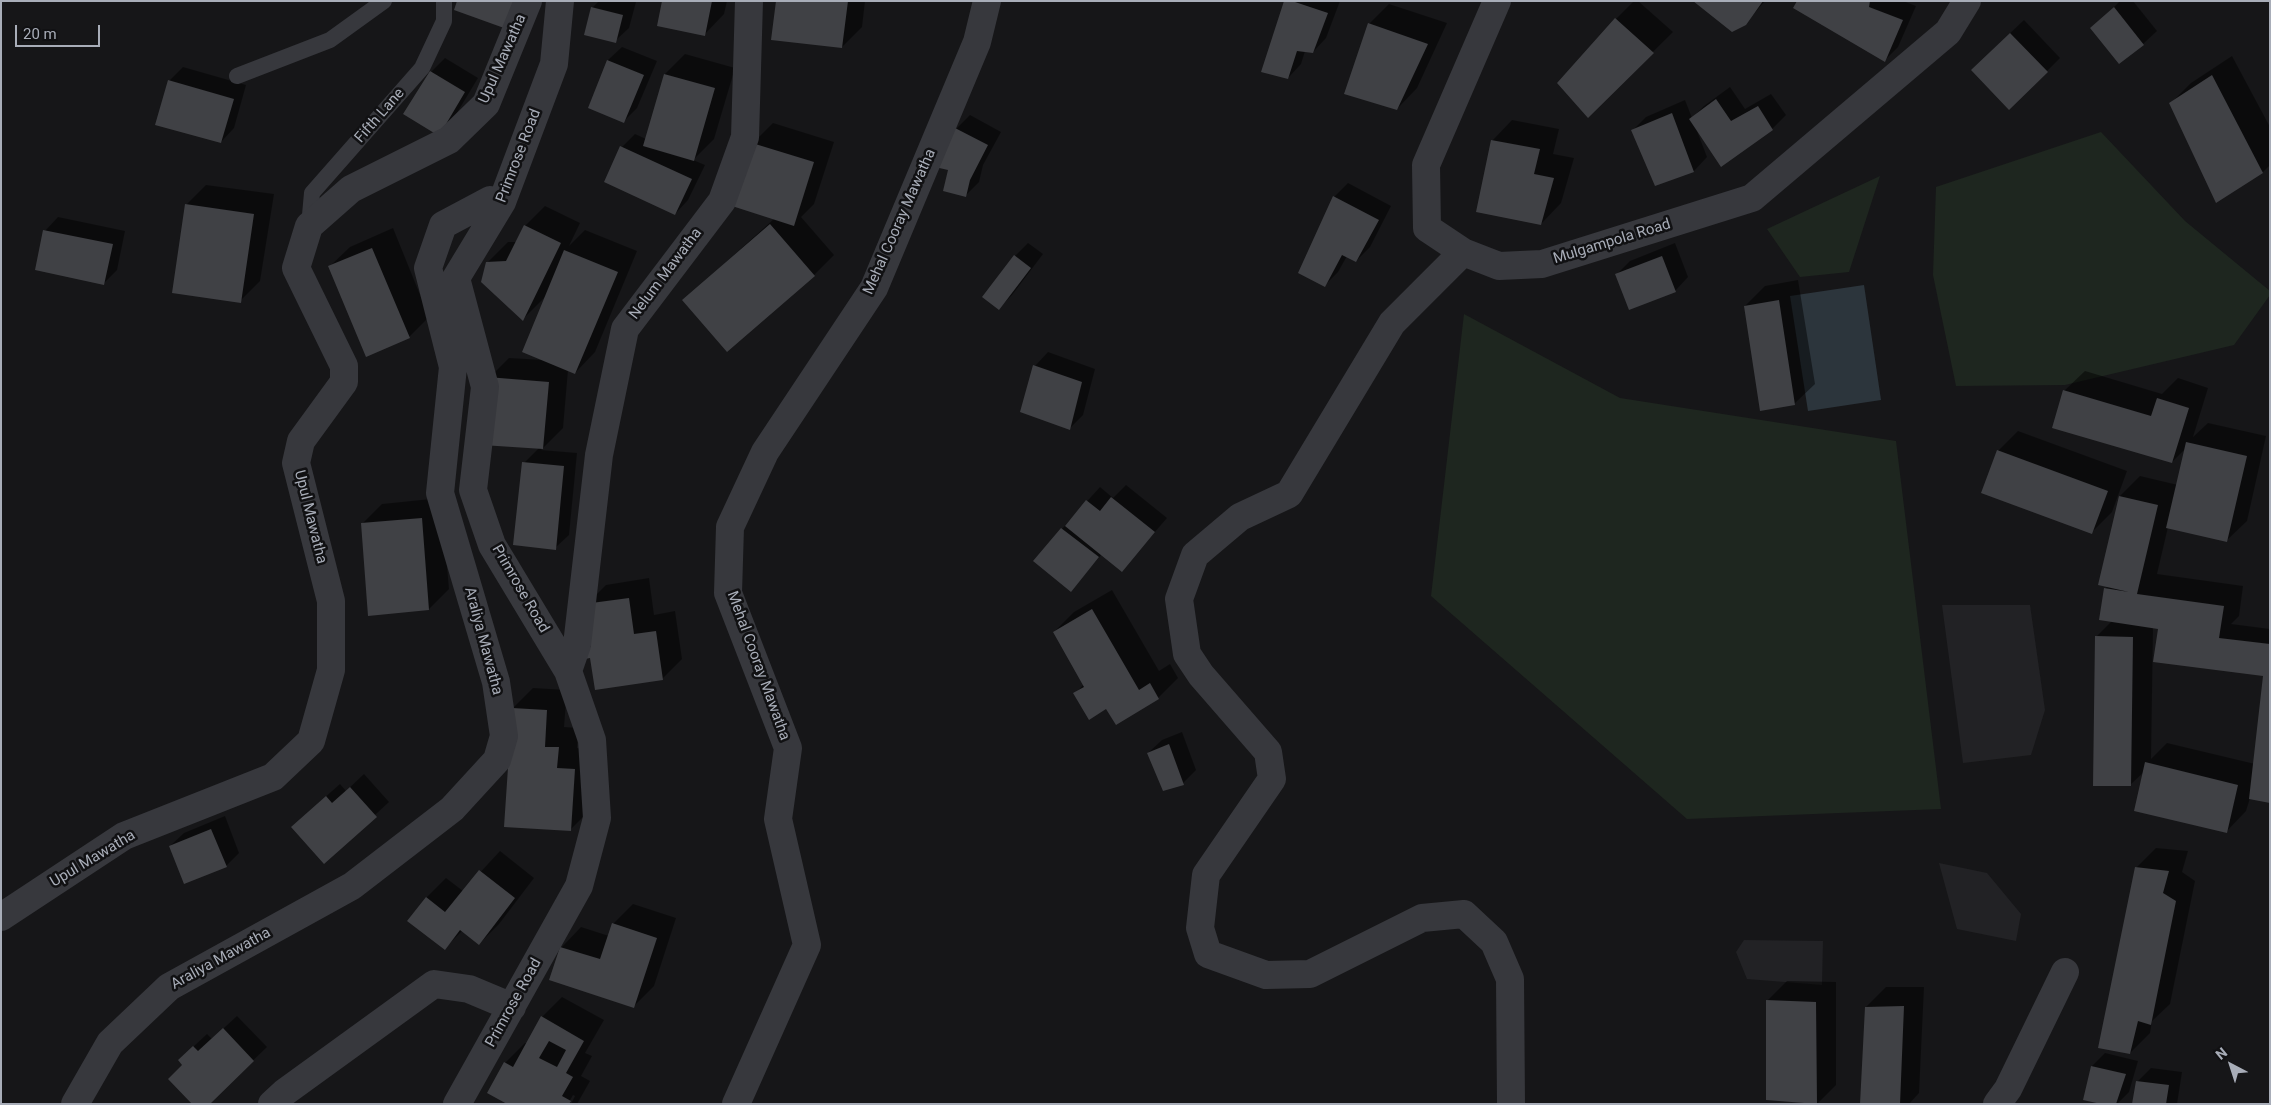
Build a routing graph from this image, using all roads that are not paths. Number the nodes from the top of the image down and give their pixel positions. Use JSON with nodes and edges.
{"nodes":[{"id":1,"x":384,"y":1,"type":"edge"},
{"id":2,"x":444,"y":1,"type":"edge"},
{"id":3,"x":528,"y":1,"type":"edge"},
{"id":4,"x":560,"y":1,"type":"edge"},
{"id":5,"x":749,"y":1,"type":"edge"},
{"id":6,"x":987,"y":1,"type":"edge"},
{"id":7,"x":1497,"y":1,"type":"edge"},
{"id":8,"x":1967,"y":1,"type":"edge"},
{"id":9,"x":237,"y":76,"type":"dead end"},
{"id":10,"x":502,"y":202,"type":"junction"},
{"id":11,"x":309,"y":226,"type":"junction"},
{"id":12,"x":1462,"y":252,"type":"junction"},
{"id":13,"x":568,"y":671,"type":"junction"},
{"id":14,"x":1,"y":917,"type":"edge"},
{"id":15,"x":2065,"y":972,"type":"dead end"},
{"id":16,"x":512,"y":1007,"type":"junction"},
{"id":17,"x":75,"y":1104,"type":"edge"},
{"id":18,"x":272,"y":1104,"type":"edge"},
{"id":19,"x":457,"y":1104,"type":"edge"},
{"id":20,"x":736,"y":1104,"type":"edge"},
{"id":21,"x":1511,"y":1104,"type":"edge"},
{"id":22,"x":1997,"y":1104,"type":"edge"}],
"edges":[{"from":1,"to":9,"type":"lane"},
{"from":2,"to":11,"type":"lane","name":"Fifth Lane"},
{"from":3,"to":11,"type":"street","name":"Upul Mawatha"},
{"from":4,"to":10,"type":"street","name":"Primrose Road"},
{"from":5,"to":13,"type":"street","name":"Nelum Mawatha"},
{"from":6,"to":20,"type":"street","name":"Mehal Cooray Mawatha"},
{"from":7,"to":12,"type":"street","name":"Mulgampola Road"},
{"from":8,"to":12,"type":"street","name":"Mulgampola Road"},
{"from":10,"to":13,"type":"street","name":"Primrose Road"},
{"from":10,"to":17,"type":"street","name":"Araliya Mawatha"},
{"from":11,"to":14,"type":"street","name":"Upul Mawatha"},
{"from":12,"to":21,"type":"street"},
{"from":13,"to":16,"type":"street","name":"Primrose Road"},
{"from":15,"to":22,"type":"street"},
{"from":16,"to":18,"type":"street"},
{"from":16,"to":19,"type":"street","name":"Primrose Road"}]}
